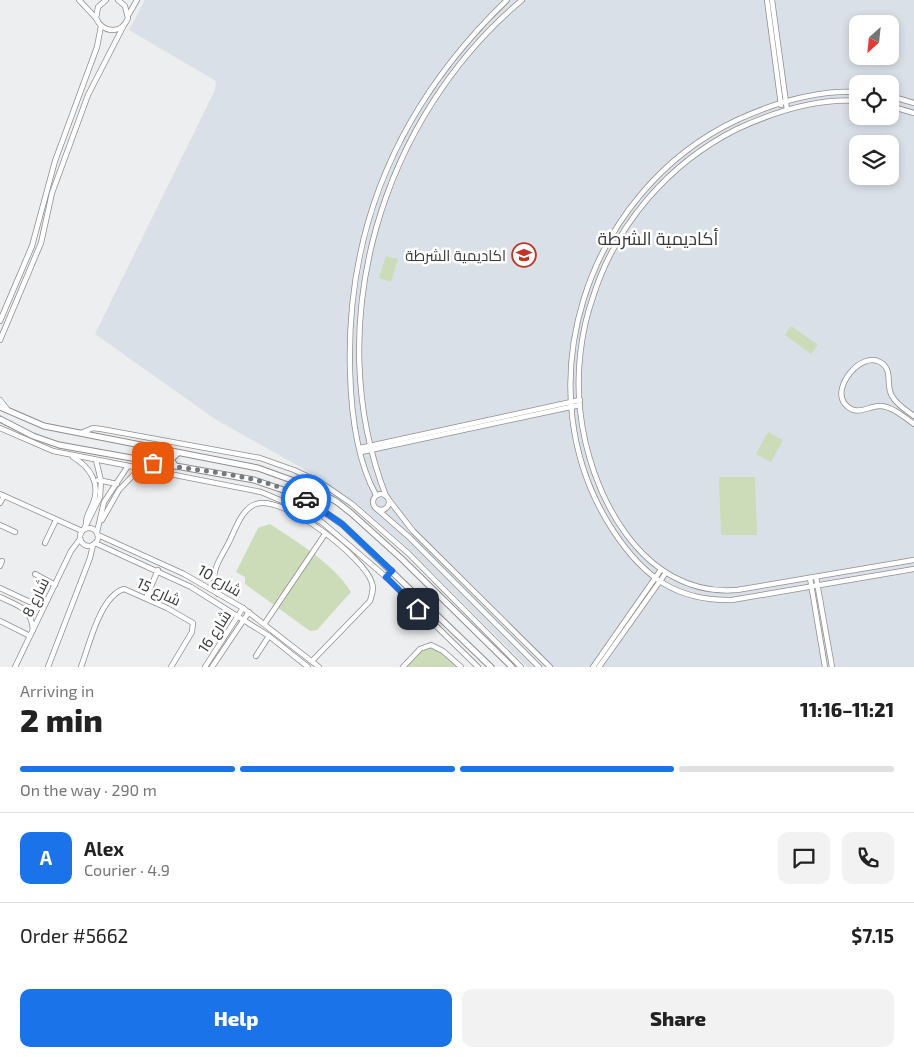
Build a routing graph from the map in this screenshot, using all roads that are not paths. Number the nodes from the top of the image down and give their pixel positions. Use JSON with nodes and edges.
{"nodes":[{"id":1,"x":79,"y":0,"type":"edge"},
{"id":2,"x":104,"y":0,"type":"edge"},
{"id":3,"x":118,"y":0,"type":"edge"},
{"id":4,"x":131,"y":0,"type":"edge"},
{"id":5,"x":136,"y":0,"type":"edge"},
{"id":6,"x":507,"y":0,"type":"edge"},
{"id":7,"x":522,"y":0,"type":"edge"},
{"id":8,"x":767,"y":0,"type":"edge"},
{"id":9,"x":772,"y":0,"type":"edge"},
{"id":10,"x":128,"y":15,"type":"junction"},
{"id":11,"x":96,"y":18,"type":"junction"},
{"id":12,"x":124,"y":25,"type":"junction"},
{"id":13,"x":101,"y":26,"type":"junction"},
{"id":14,"x":849,"y":92,"type":"edge"},
{"id":15,"x":899,"y":99,"type":"edge"},
{"id":16,"x":849,"y":100,"type":"edge"},
{"id":17,"x":783,"y":103,"type":"junction"},
{"id":18,"x":914,"y":104,"type":"edge"},
{"id":19,"x":899,"y":109,"type":"edge"},
{"id":20,"x":787,"y":110,"type":"junction"},
{"id":21,"x":781,"y":112,"type":"junction"},
{"id":22,"x":914,"y":113,"type":"edge"},
{"id":23,"x":374,"y":203,"type":"junction"},
{"id":24,"x":383,"y":206,"type":"junction"},
{"id":25,"x":360,"y":250,"type":"junction"},
{"id":26,"x":370,"y":252,"type":"junction"},
{"id":27,"x":577,"y":316,"type":"junction"},
{"id":28,"x":587,"y":318,"type":"junction"},
{"id":29,"x":0,"y":321,"type":"edge"},
{"id":30,"x":0,"y":340,"type":"edge"},
{"id":31,"x":0,"y":400,"type":"edge"},
{"id":32,"x":580,"y":402,"type":"junction"},
{"id":33,"x":572,"y":404,"type":"junction"},
{"id":34,"x":0,"y":406,"type":"edge"},
{"id":35,"x":8,"y":410,"type":"junction"},
{"id":36,"x":914,"y":416,"type":"edge"},
{"id":37,"x":0,"y":419,"type":"edge"},
{"id":38,"x":914,"y":424,"type":"edge"},
{"id":39,"x":0,"y":428,"type":"edge"},
{"id":40,"x":81,"y":433,"type":"junction"},
{"id":41,"x":71,"y":448,"type":"junction"},
{"id":42,"x":154,"y":448,"type":"junction"},
{"id":43,"x":370,"y":448,"type":"junction"},
{"id":44,"x":360,"y":450,"type":"junction"},
{"id":45,"x":178,"y":453,"type":"junction"},
{"id":46,"x":70,"y":455,"type":"junction"},
{"id":47,"x":96,"y":460,"type":"junction"},
{"id":48,"x":153,"y":463,"type":"junction"},
{"id":49,"x":128,"y":466,"type":"junction"},
{"id":50,"x":176,"y":467,"type":"junction"},
{"id":51,"x":140,"y":468,"type":"junction"},
{"id":52,"x":94,"y":480,"type":"junction"},
{"id":53,"x":101,"y":481,"type":"junction"},
{"id":54,"x":116,"y":483,"type":"junction"},
{"id":55,"x":122,"y":486,"type":"junction"},
{"id":56,"x":2,"y":495,"type":"edge"},
{"id":57,"x":376,"y":495,"type":"junction"},
{"id":58,"x":388,"y":498,"type":"junction"},
{"id":59,"x":0,"y":503,"type":"edge"},
{"id":60,"x":377,"y":509,"type":"junction"},
{"id":61,"x":56,"y":520,"type":"junction"},
{"id":62,"x":100,"y":523,"type":"junction"},
{"id":63,"x":0,"y":525,"type":"edge"},
{"id":64,"x":84,"y":528,"type":"junction"},
{"id":65,"x":14,"y":532,"type":"dead end"},
{"id":66,"x":97,"y":533,"type":"junction"},
{"id":67,"x":325,"y":534,"type":"junction"},
{"id":68,"x":80,"y":539,"type":"junction"},
{"id":69,"x":45,"y":543,"type":"dead end"},
{"id":70,"x":94,"y":544,"type":"junction"},
{"id":71,"x":914,"y":560,"type":"edge"},
{"id":72,"x":914,"y":569,"type":"edge"},
{"id":73,"x":158,"y":570,"type":"junction"},
{"id":74,"x":392,"y":571,"type":"junction"},
{"id":75,"x":663,"y":572,"type":"junction"},
{"id":76,"x":34,"y":574,"type":"dead end"},
{"id":77,"x":386,"y":577,"type":"junction"},
{"id":78,"x":816,"y":577,"type":"junction"},
{"id":79,"x":810,"y":578,"type":"junction"},
{"id":80,"x":654,"y":579,"type":"junction"},
{"id":81,"x":659,"y":582,"type":"junction"},
{"id":82,"x":55,"y":585,"type":"junction"},
{"id":83,"x":817,"y":586,"type":"junction"},
{"id":84,"x":0,"y":588,"type":"edge"},
{"id":85,"x":811,"y":588,"type":"junction"},
{"id":86,"x":218,"y":594,"type":"junction"},
{"id":87,"x":0,"y":597,"type":"edge"},
{"id":88,"x":146,"y":598,"type":"junction"},
{"id":89,"x":47,"y":600,"type":"junction"},
{"id":90,"x":30,"y":602,"type":"junction"},
{"id":91,"x":243,"y":608,"type":"junction"},
{"id":92,"x":26,"y":610,"type":"junction"},
{"id":93,"x":249,"y":612,"type":"junction"},
{"id":94,"x":238,"y":616,"type":"junction"},
{"id":95,"x":243,"y":619,"type":"junction"},
{"id":96,"x":0,"y":621,"type":"edge"},
{"id":97,"x":265,"y":623,"type":"junction"},
{"id":98,"x":33,"y":631,"type":"junction"},
{"id":99,"x":30,"y":636,"type":"junction"},
{"id":100,"x":269,"y":636,"type":"junction"},
{"id":101,"x":256,"y":656,"type":"dead end"},
{"id":102,"x":312,"y":661,"type":"junction"},
{"id":103,"x":15,"y":667,"type":"edge"},
{"id":104,"x":48,"y":667,"type":"edge"},
{"id":105,"x":81,"y":667,"type":"edge"},
{"id":106,"x":171,"y":667,"type":"edge"},
{"id":107,"x":205,"y":667,"type":"edge"},
{"id":108,"x":212,"y":667,"type":"edge"},
{"id":109,"x":308,"y":667,"type":"edge"},
{"id":110,"x":319,"y":667,"type":"edge"},
{"id":111,"x":403,"y":667,"type":"edge"},
{"id":112,"x":461,"y":667,"type":"edge"},
{"id":113,"x":478,"y":667,"type":"edge"},
{"id":114,"x":491,"y":667,"type":"edge"},
{"id":115,"x":512,"y":667,"type":"edge"},
{"id":116,"x":521,"y":667,"type":"edge"},
{"id":117,"x":539,"y":667,"type":"edge"},
{"id":118,"x":550,"y":667,"type":"edge"},
{"id":119,"x":593,"y":667,"type":"edge"},
{"id":120,"x":600,"y":667,"type":"edge"},
{"id":121,"x":825,"y":667,"type":"edge"},
{"id":122,"x":832,"y":667,"type":"edge"}],
"edges":[{"from":1,"to":11,"type":"street"},
{"from":2,"to":11,"type":"street"},
{"from":3,"to":10,"type":"street"},
{"from":4,"to":5,"type":"street"},
{"from":5,"to":10,"type":"street"},
{"from":6,"to":23,"type":"street"},
{"from":7,"to":24,"type":"street"},
{"from":8,"to":17,"type":"street"},
{"from":9,"to":17,"type":"street"},
{"from":10,"to":12,"type":"street"},
{"from":11,"to":13,"type":"street"},
{"from":12,"to":13,"type":"street"},
{"from":12,"to":30,"type":"street"},
{"from":13,"to":29,"type":"street"},
{"from":14,"to":17,"type":"street"},
{"from":15,"to":18,"type":"street"},
{"from":16,"to":20,"type":"street"},
{"from":17,"to":20,"type":"street"},
{"from":17,"to":21,"type":"street"},
{"from":17,"to":27,"type":"street"},
{"from":19,"to":22,"type":"street"},
{"from":20,"to":21,"type":"street"},
{"from":21,"to":28,"type":"street"},
{"from":23,"to":24,"type":"street"},
{"from":23,"to":25,"type":"street"},
{"from":24,"to":26,"type":"street"},
{"from":25,"to":26,"type":"street"},
{"from":25,"to":44,"type":"street"},
{"from":26,"to":43,"type":"street"},
{"from":27,"to":28,"type":"street"},
{"from":27,"to":33,"type":"street"},
{"from":28,"to":32,"type":"street"},
{"from":31,"to":35,"type":"street"},
{"from":32,"to":33,"type":"street"},
{"from":32,"to":75,"type":"street"},
{"from":33,"to":43,"type":"street"},
{"from":33,"to":80,"type":"street"},
{"from":34,"to":35,"type":"main road"},
{"from":35,"to":40,"type":"main road"},
{"from":36,"to":38,"type":"street"},
{"from":37,"to":41,"type":"main road"},
{"from":39,"to":46,"type":"street"},
{"from":40,"to":42,"type":"main road"},
{"from":40,"to":116,"type":"street"},
{"from":41,"to":46,"type":"main road"},
{"from":41,"to":48,"type":"main road"},
{"from":42,"to":45,"type":"main road"},
{"from":42,"to":48,"type":"main road"},
{"from":43,"to":44,"type":"street"},
{"from":43,"to":58,"type":"street"},
{"from":44,"to":57,"type":"street"},
{"from":45,"to":50,"type":"main road"},
{"from":45,"to":115,"type":"main road"},
{"from":46,"to":47,"type":"street"},
{"from":46,"to":52,"type":"street"},
{"from":47,"to":49,"type":"street"},
{"from":47,"to":53,"type":"street"},
{"from":48,"to":50,"type":"main road"},
{"from":49,"to":51,"type":"street"},
{"from":49,"to":54,"type":"street"},
{"from":50,"to":74,"type":"main road"},
{"from":51,"to":55,"type":"street"},
{"from":51,"to":77,"type":"street"},
{"from":52,"to":53,"type":"street"},
{"from":52,"to":64,"type":"street"},
{"from":53,"to":54,"type":"street"},
{"from":53,"to":64,"type":"street"},
{"from":54,"to":55,"type":"street"},
{"from":54,"to":62,"type":"street"},
{"from":55,"to":62,"type":"street"},
{"from":56,"to":59,"type":"street"},
{"from":56,"to":61,"type":"street"},
{"from":57,"to":58,"type":"street"},
{"from":57,"to":60,"type":"street"},
{"from":58,"to":60,"type":"street"},
{"from":58,"to":118,"type":"street"},
{"from":60,"to":117,"type":"street"},
{"from":61,"to":64,"type":"street"},
{"from":61,"to":69,"type":"street"},
{"from":62,"to":66,"type":"street"},
{"from":63,"to":65,"type":"street"},
{"from":64,"to":66,"type":"street"},
{"from":64,"to":68,"type":"street"},
{"from":66,"to":70,"type":"street"},
{"from":66,"to":86,"type":"street","name":"شارع 10"},
{"from":67,"to":86,"type":"street"},
{"from":67,"to":97,"type":"street"},
{"from":67,"to":102,"type":"street"},
{"from":68,"to":70,"type":"street"},
{"from":68,"to":82,"type":"street","name":"شارع 8"},
{"from":70,"to":73,"type":"street","name":"شارع 10"},
{"from":70,"to":104,"type":"street"},
{"from":71,"to":78,"type":"street"},
{"from":72,"to":83,"type":"street"},
{"from":73,"to":88,"type":"street"},
{"from":73,"to":94,"type":"street","name":"شارع 10"},
{"from":74,"to":77,"type":"main road"},
{"from":74,"to":114,"type":"main road"},
{"from":75,"to":79,"type":"street"},
{"from":75,"to":80,"type":"street"},
{"from":75,"to":81,"type":"street"},
{"from":76,"to":82,"type":"street"},
{"from":77,"to":113,"type":"street"},
{"from":78,"to":79,"type":"street"},
{"from":78,"to":83,"type":"street"},
{"from":79,"to":85,"type":"street"},
{"from":80,"to":81,"type":"street"},
{"from":80,"to":119,"type":"street"},
{"from":81,"to":85,"type":"street"},
{"from":81,"to":120,"type":"street"},
{"from":82,"to":89,"type":"street","name":"شارع 8"},
{"from":83,"to":85,"type":"street"},
{"from":83,"to":122,"type":"street"},
{"from":84,"to":90,"type":"street"},
{"from":85,"to":121,"type":"street"},
{"from":86,"to":91,"type":"street","name":"شارع 10"},
{"from":87,"to":92,"type":"street"},
{"from":88,"to":105,"type":"street","name":"شارع 15"},
{"from":88,"to":106,"type":"street","name":"شارع 15"},
{"from":89,"to":90,"type":"street"},
{"from":89,"to":98,"type":"street","name":"شارع 8"},
{"from":90,"to":92,"type":"street"},
{"from":91,"to":93,"type":"street","name":"شارع 10"},
{"from":91,"to":94,"type":"street","name":"شارع 16"},
{"from":92,"to":98,"type":"street"},
{"from":93,"to":95,"type":"street","name":"شارع 16"},
{"from":93,"to":97,"type":"street","name":"شارع 10"},
{"from":94,"to":95,"type":"street","name":"شارع 10"},
{"from":94,"to":107,"type":"street","name":"شارع 16"},
{"from":95,"to":100,"type":"street","name":"شارع 10"},
{"from":95,"to":108,"type":"street","name":"شارع 16"},
{"from":96,"to":99,"type":"street"},
{"from":97,"to":102,"type":"street","name":"شارع 10"},
{"from":98,"to":99,"type":"street","name":"شارع 8"},
{"from":99,"to":103,"type":"street","name":"شارع 8"},
{"from":100,"to":101,"type":"street"},
{"from":100,"to":109,"type":"street","name":"شارع 10"},
{"from":102,"to":110,"type":"street","name":"شارع 10"},
{"from":111,"to":112,"type":"street"}]}
